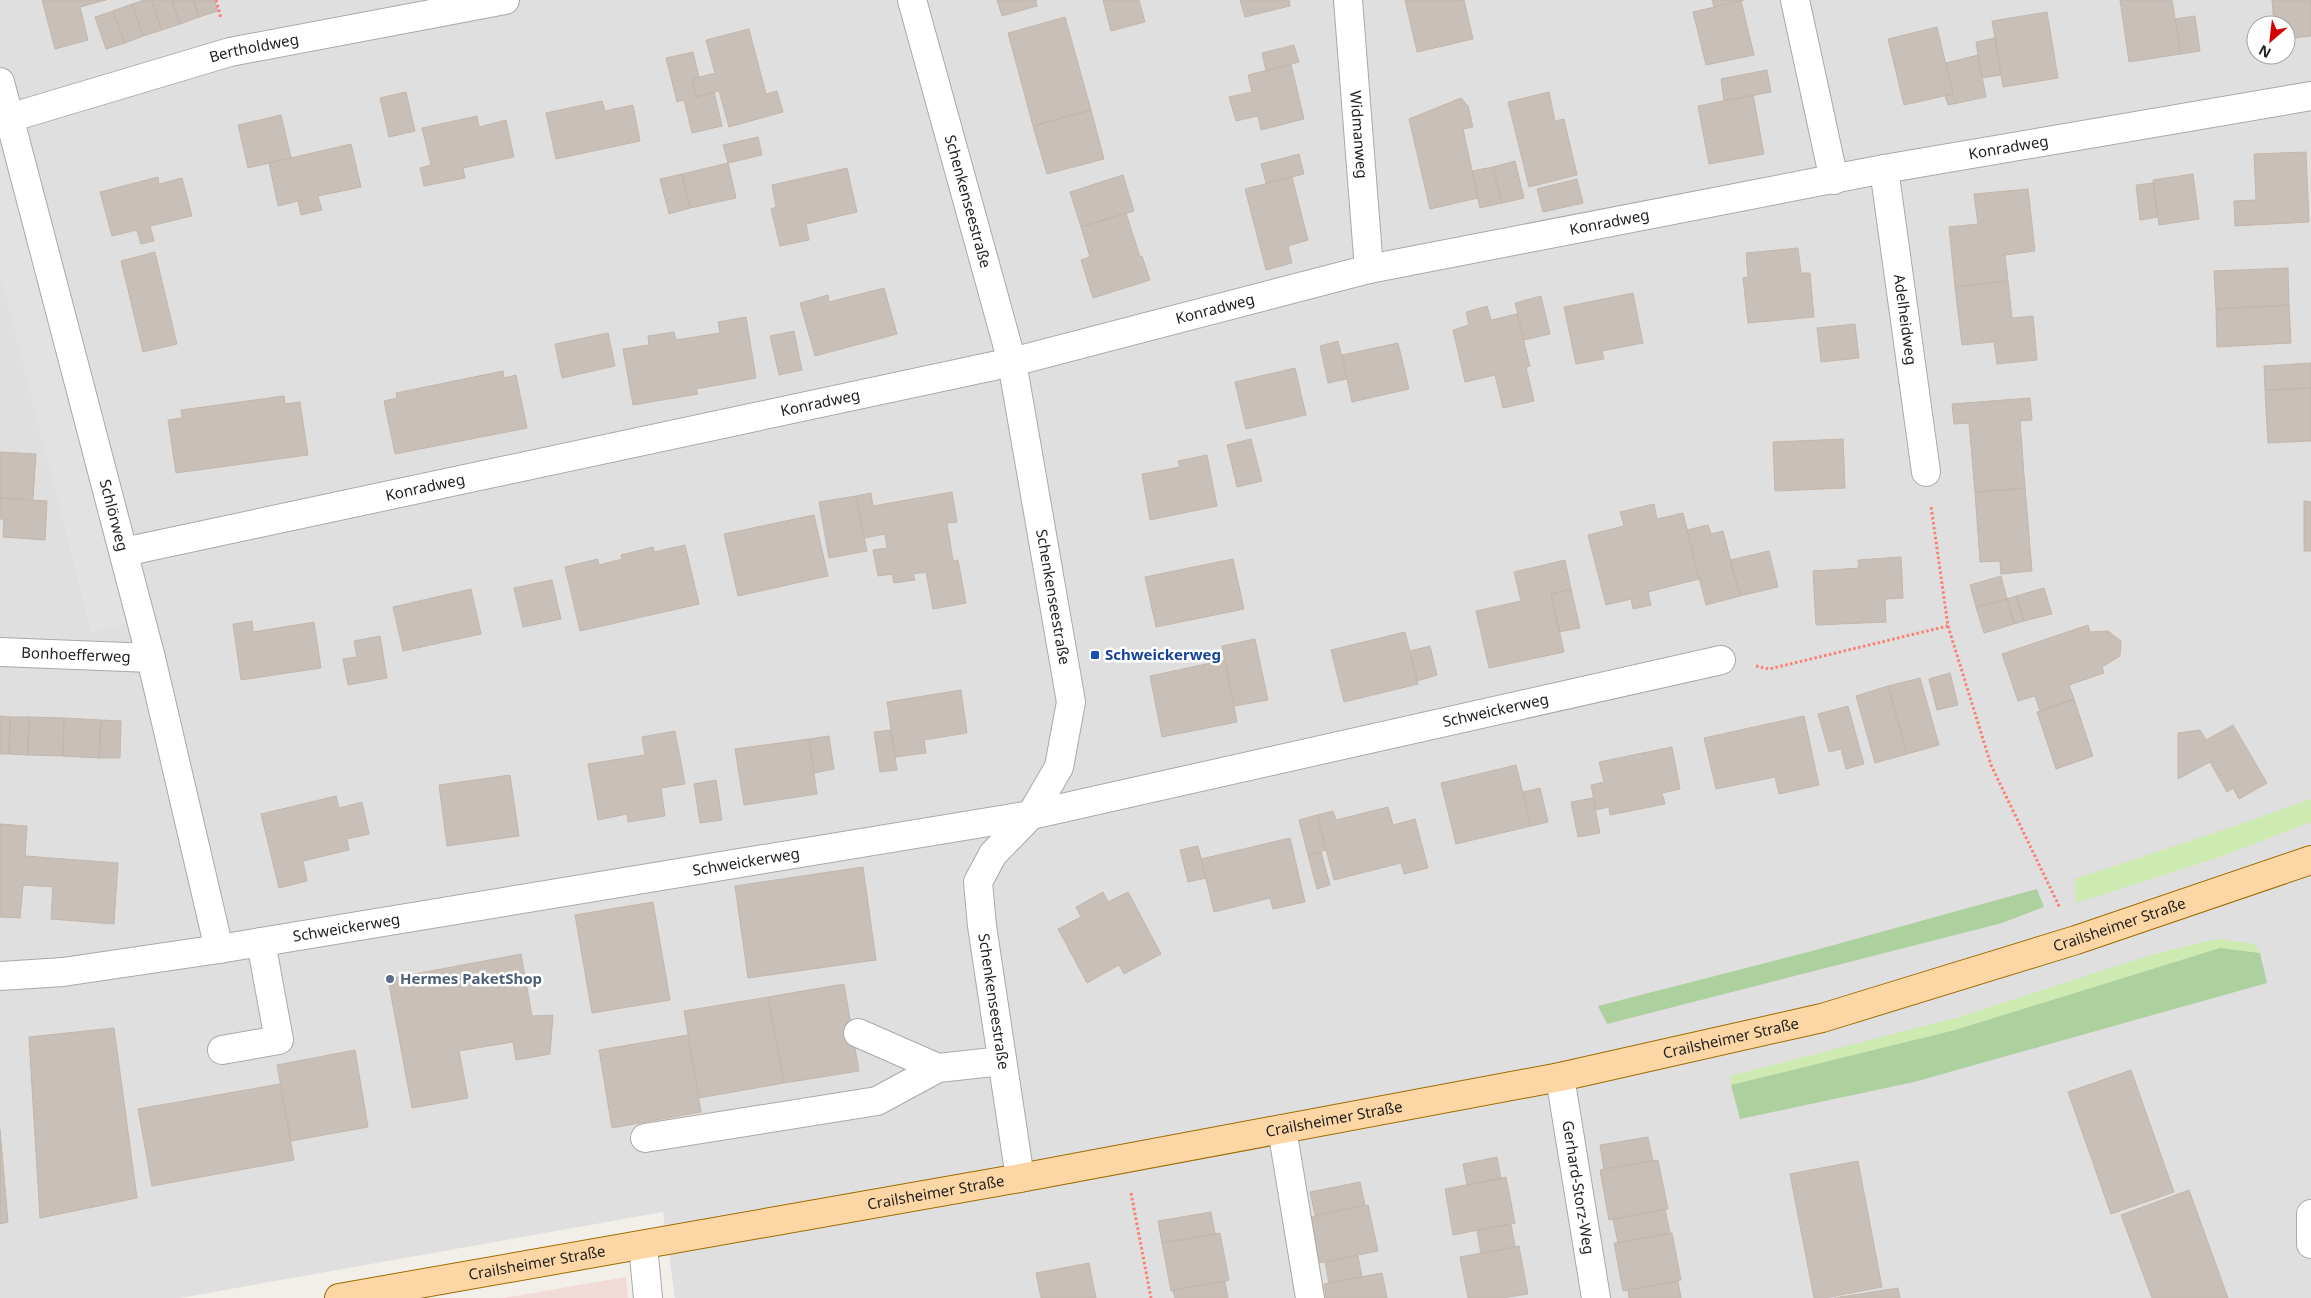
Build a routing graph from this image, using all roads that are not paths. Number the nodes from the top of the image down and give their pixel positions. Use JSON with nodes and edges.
{"nodes":[{"id":1,"x":505,"y":0,"type":"edge"},
{"id":2,"x":912,"y":0,"type":"edge"},
{"id":3,"x":1348,"y":0,"type":"edge"},
{"id":4,"x":1795,"y":0,"type":"edge"},
{"id":5,"x":0,"y":82,"type":"edge"},
{"id":6,"x":2311,"y":96,"type":"edge"},
{"id":7,"x":9,"y":118,"type":"junction"},
{"id":8,"x":1884,"y":170,"type":"junction"},
{"id":9,"x":1834,"y":180,"type":"junction"},
{"id":10,"x":1369,"y":269,"type":"junction"},
{"id":11,"x":1012,"y":362,"type":"junction"},
{"id":12,"x":1926,"y":472,"type":"road end"},
{"id":13,"x":124,"y":552,"type":"junction"},
{"id":14,"x":0,"y":652,"type":"edge"},
{"id":15,"x":151,"y":658,"type":"junction"},
{"id":16,"x":1721,"y":660,"type":"road end"},
{"id":17,"x":1030,"y":815,"type":"junction"},
{"id":18,"x":2309,"y":867,"type":"edge"},
{"id":19,"x":261,"y":942,"type":"junction"},
{"id":20,"x":219,"y":949,"type":"junction"},
{"id":21,"x":0,"y":976,"type":"edge"},
{"id":22,"x":858,"y":1033,"type":"dead end"},
{"id":23,"x":222,"y":1050,"type":"dead end"},
{"id":24,"x":1002,"y":1061,"type":"junction"},
{"id":25,"x":938,"y":1068,"type":"junction"},
{"id":26,"x":1560,"y":1077,"type":"junction"},
{"id":27,"x":1282,"y":1129,"type":"junction"},
{"id":28,"x":646,"y":1138,"type":"dead end"},
{"id":29,"x":1020,"y":1178,"type":"junction"},
{"id":30,"x":2311,"y":1214,"type":"edge"},
{"id":31,"x":2311,"y":1244,"type":"edge"},
{"id":32,"x":643,"y":1245,"type":"junction"},
{"id":33,"x":338,"y":1298,"type":"edge"},
{"id":34,"x":648,"y":1298,"type":"edge"},
{"id":35,"x":1310,"y":1298,"type":"edge"},
{"id":36,"x":1596,"y":1298,"type":"edge"}],
"edges":[{"from":1,"to":7,"type":"street","name":"Bertholdweg"},
{"from":2,"to":11,"type":"street","name":"Schenkenseestraße"},
{"from":3,"to":10,"type":"street","name":"Widmanweg"},
{"from":4,"to":9,"type":"street"},
{"from":5,"to":7,"type":"street","name":"Schlörweg"},
{"from":6,"to":8,"type":"street","name":"Konradweg"},
{"from":7,"to":13,"type":"street","name":"Schlörweg"},
{"from":8,"to":9,"type":"street","name":"Konradweg"},
{"from":8,"to":12,"type":"street","name":"Adelheidweg"},
{"from":9,"to":10,"type":"street","name":"Konradweg"},
{"from":10,"to":11,"type":"street","name":"Konradweg"},
{"from":11,"to":13,"type":"street","name":"Konradweg"},
{"from":11,"to":17,"type":"street","name":"Schenkenseestraße"},
{"from":13,"to":15,"type":"street","name":"Schlörweg"},
{"from":14,"to":15,"type":"street","name":"Bonhoefferweg"},
{"from":15,"to":20,"type":"street","name":"Schlörweg"},
{"from":16,"to":17,"type":"street","name":"Schweickerweg"},
{"from":17,"to":19,"type":"street","name":"Schweickerweg"},
{"from":17,"to":24,"type":"street","name":"Schenkenseestraße"},
{"from":18,"to":26,"type":"main road","name":"Crailsheimer Straße"},
{"from":19,"to":20,"type":"street","name":"Schweickerweg"},
{"from":19,"to":23,"type":"street"},
{"from":20,"to":21,"type":"street","name":"Schweickerweg"},
{"from":22,"to":25,"type":"street"},
{"from":24,"to":25,"type":"street"},
{"from":24,"to":29,"type":"street","name":"Schenkenseestraße"},
{"from":25,"to":28,"type":"street"},
{"from":26,"to":27,"type":"main road","name":"Crailsheimer Straße"},
{"from":26,"to":36,"type":"street","name":"Gerhard-Storz-Weg"},
{"from":27,"to":29,"type":"main road","name":"Crailsheimer Straße"},
{"from":27,"to":35,"type":"street"},
{"from":29,"to":32,"type":"main road","name":"Crailsheimer Straße"},
{"from":30,"to":31,"type":"street"},
{"from":32,"to":33,"type":"main road","name":"Crailsheimer Straße"},
{"from":32,"to":34,"type":"street"}]}
